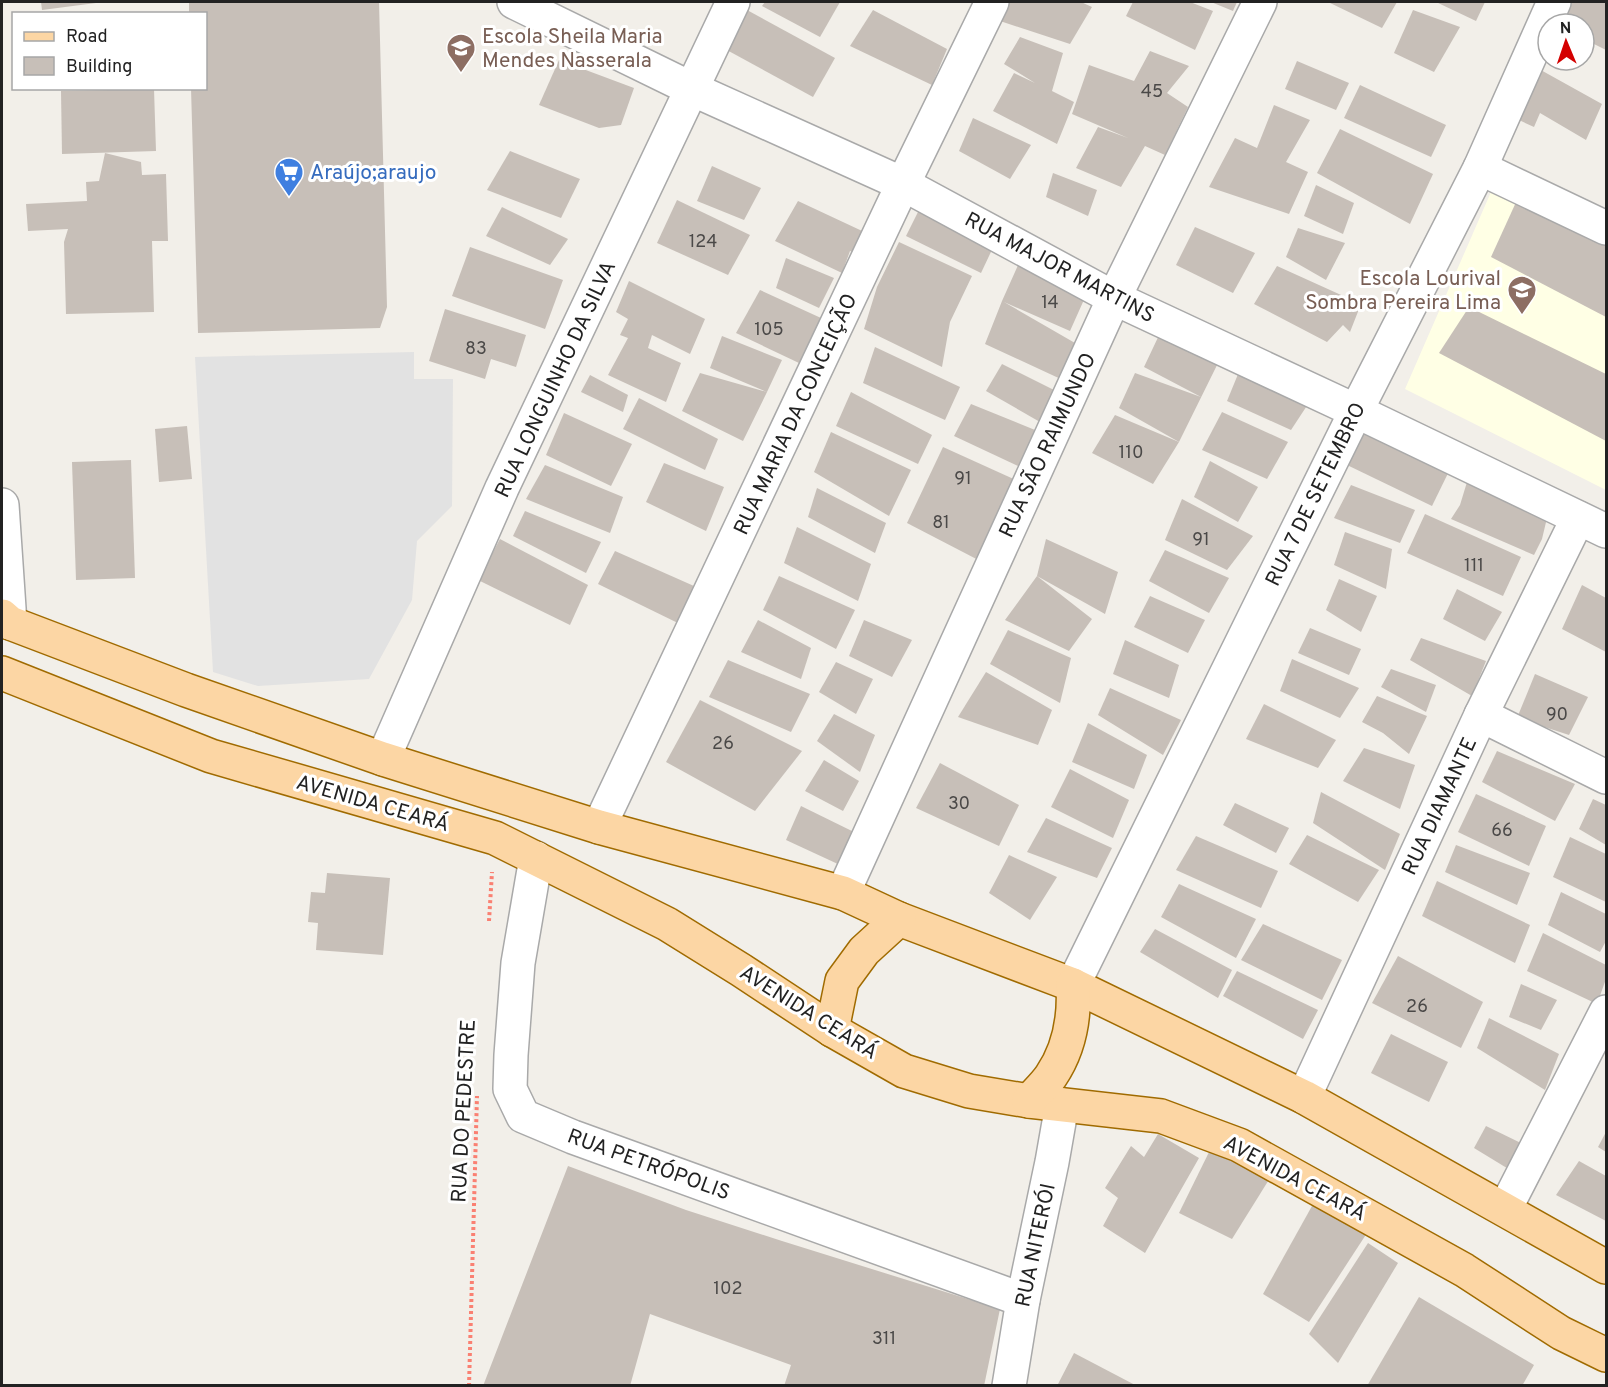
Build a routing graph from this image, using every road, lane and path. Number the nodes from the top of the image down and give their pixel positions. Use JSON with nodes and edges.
{"nodes":[{"id":1,"x":514,"y":2,"type":"edge"},
{"id":2,"x":733,"y":2,"type":"edge"},
{"id":3,"x":992,"y":2,"type":"edge"},
{"id":4,"x":1260,"y":2,"type":"edge"},
{"id":5,"x":1554,"y":2,"type":"edge"},
{"id":6,"x":692,"y":89,"type":"junction"},
{"id":7,"x":1480,"y":168,"type":"junction"},
{"id":8,"x":903,"y":184,"type":"junction"},
{"id":9,"x":1606,"y":228,"type":"edge"},
{"id":10,"x":1114,"y":298,"type":"junction"},
{"id":11,"x":1356,"y":411,"type":"junction"},
{"id":12,"x":2,"y":505,"type":"edge"},
{"id":13,"x":1592,"y":525,"type":"edge"},
{"id":14,"x":6,"y":619,"type":"edge"},
{"id":15,"x":2,"y":673,"type":"edge"},
{"id":16,"x":1481,"y":715,"type":"junction"},
{"id":17,"x":383,"y":759,"type":"junction"},
{"id":18,"x":1606,"y":777,"type":"edge"},
{"id":19,"x":600,"y":827,"type":"junction"},
{"id":20,"x":495,"y":838,"type":"junction"},
{"id":21,"x":536,"y":858,"type":"junction"},
{"id":22,"x":843,"y":893,"type":"junction"},
{"id":23,"x":899,"y":919,"type":"junction"},
{"id":24,"x":488,"y":931,"type":"dead end"},
{"id":25,"x":1073,"y":985,"type":"junction"},
{"id":26,"x":1606,"y":1012,"type":"edge"},
{"id":27,"x":832,"y":1030,"type":"junction"},
{"id":28,"x":477,"y":1094,"type":"dead end"},
{"id":29,"x":1304,"y":1097,"type":"junction"},
{"id":30,"x":1029,"y":1101,"type":"junction"},
{"id":31,"x":1062,"y":1105,"type":"junction"},
{"id":32,"x":1504,"y":1209,"type":"junction"},
{"id":33,"x":1606,"y":1267,"type":"edge"},
{"id":34,"x":1023,"y":1300,"type":"junction"},
{"id":35,"x":1606,"y":1355,"type":"edge"},
{"id":36,"x":469,"y":1386,"type":"edge"},
{"id":37,"x":1009,"y":1386,"type":"edge"}],
"edges":[{"from":1,"to":6,"type":"street","name":"RUA MAJOR MARTINS"},
{"from":2,"to":6,"type":"street","name":"RUA LONGUINHO DA SILVA"},
{"from":3,"to":8,"type":"street","name":"RUA MARIA DA CONCEIÇÃO"},
{"from":4,"to":10,"type":"street","name":"RUA SÃO RAIMUNDO"},
{"from":5,"to":7,"type":"street","name":"RUA 7 DE SETEMBRO"},
{"from":6,"to":8,"type":"street","name":"RUA MAJOR MARTINS"},
{"from":6,"to":17,"type":"street","name":"RUA LONGUINHO DA SILVA"},
{"from":7,"to":9,"type":"street"},
{"from":7,"to":11,"type":"street","name":"RUA 7 DE SETEMBRO"},
{"from":8,"to":10,"type":"street","name":"RUA MAJOR MARTINS"},
{"from":8,"to":19,"type":"street","name":"RUA MARIA DA CONCEIÇÃO"},
{"from":10,"to":11,"type":"street","name":"RUA MAJOR MARTINS"},
{"from":10,"to":22,"type":"street","name":"RUA SÃO RAIMUNDO"},
{"from":11,"to":13,"type":"street","name":"RUA MAJOR MARTINS"},
{"from":11,"to":25,"type":"street","name":"RUA 7 DE SETEMBRO"},
{"from":12,"to":14,"type":"street"},
{"from":13,"to":16,"type":"street","name":"RUA DIAMANTE"},
{"from":14,"to":17,"type":"main road","name":"AVENIDA CEARÁ"},
{"from":15,"to":20,"type":"main road","name":"AVENIDA CEARÁ"},
{"from":16,"to":18,"type":"street"},
{"from":16,"to":29,"type":"street","name":"RUA DIAMANTE"},
{"from":17,"to":19,"type":"main road","name":"AVENIDA CEARÁ"},
{"from":19,"to":22,"type":"main road","name":"AVENIDA CEARÁ"},
{"from":20,"to":21,"type":"main road","name":"AVENIDA CEARÁ"},
{"from":20,"to":24,"type":"path"},
{"from":21,"to":27,"type":"main road","name":"AVENIDA CEARÁ"},
{"from":21,"to":34,"type":"street","name":"RUA PETRÓPOLIS"},
{"from":22,"to":23,"type":"main road","name":"AVENIDA CEARÁ"},
{"from":23,"to":25,"type":"main road","name":"AVENIDA CEARÁ"},
{"from":23,"to":27,"type":"main road"},
{"from":25,"to":29,"type":"main road","name":"AVENIDA CEARÁ"},
{"from":25,"to":30,"type":"main road"},
{"from":26,"to":32,"type":"street"},
{"from":27,"to":30,"type":"main road","name":"AVENIDA CEARÁ"},
{"from":28,"to":36,"type":"path","name":"RUA DO PEDESTRE"},
{"from":29,"to":32,"type":"main road","name":"AVENIDA CEARÁ"},
{"from":30,"to":31,"type":"main road","name":"AVENIDA CEARÁ"},
{"from":31,"to":34,"type":"street","name":"RUA NITERÓI"},
{"from":31,"to":35,"type":"main road","name":"AVENIDA CEARÁ"},
{"from":32,"to":33,"type":"main road","name":"AVENIDA CEARÁ"},
{"from":34,"to":37,"type":"street","name":"RUA NITERÓI"}]}
